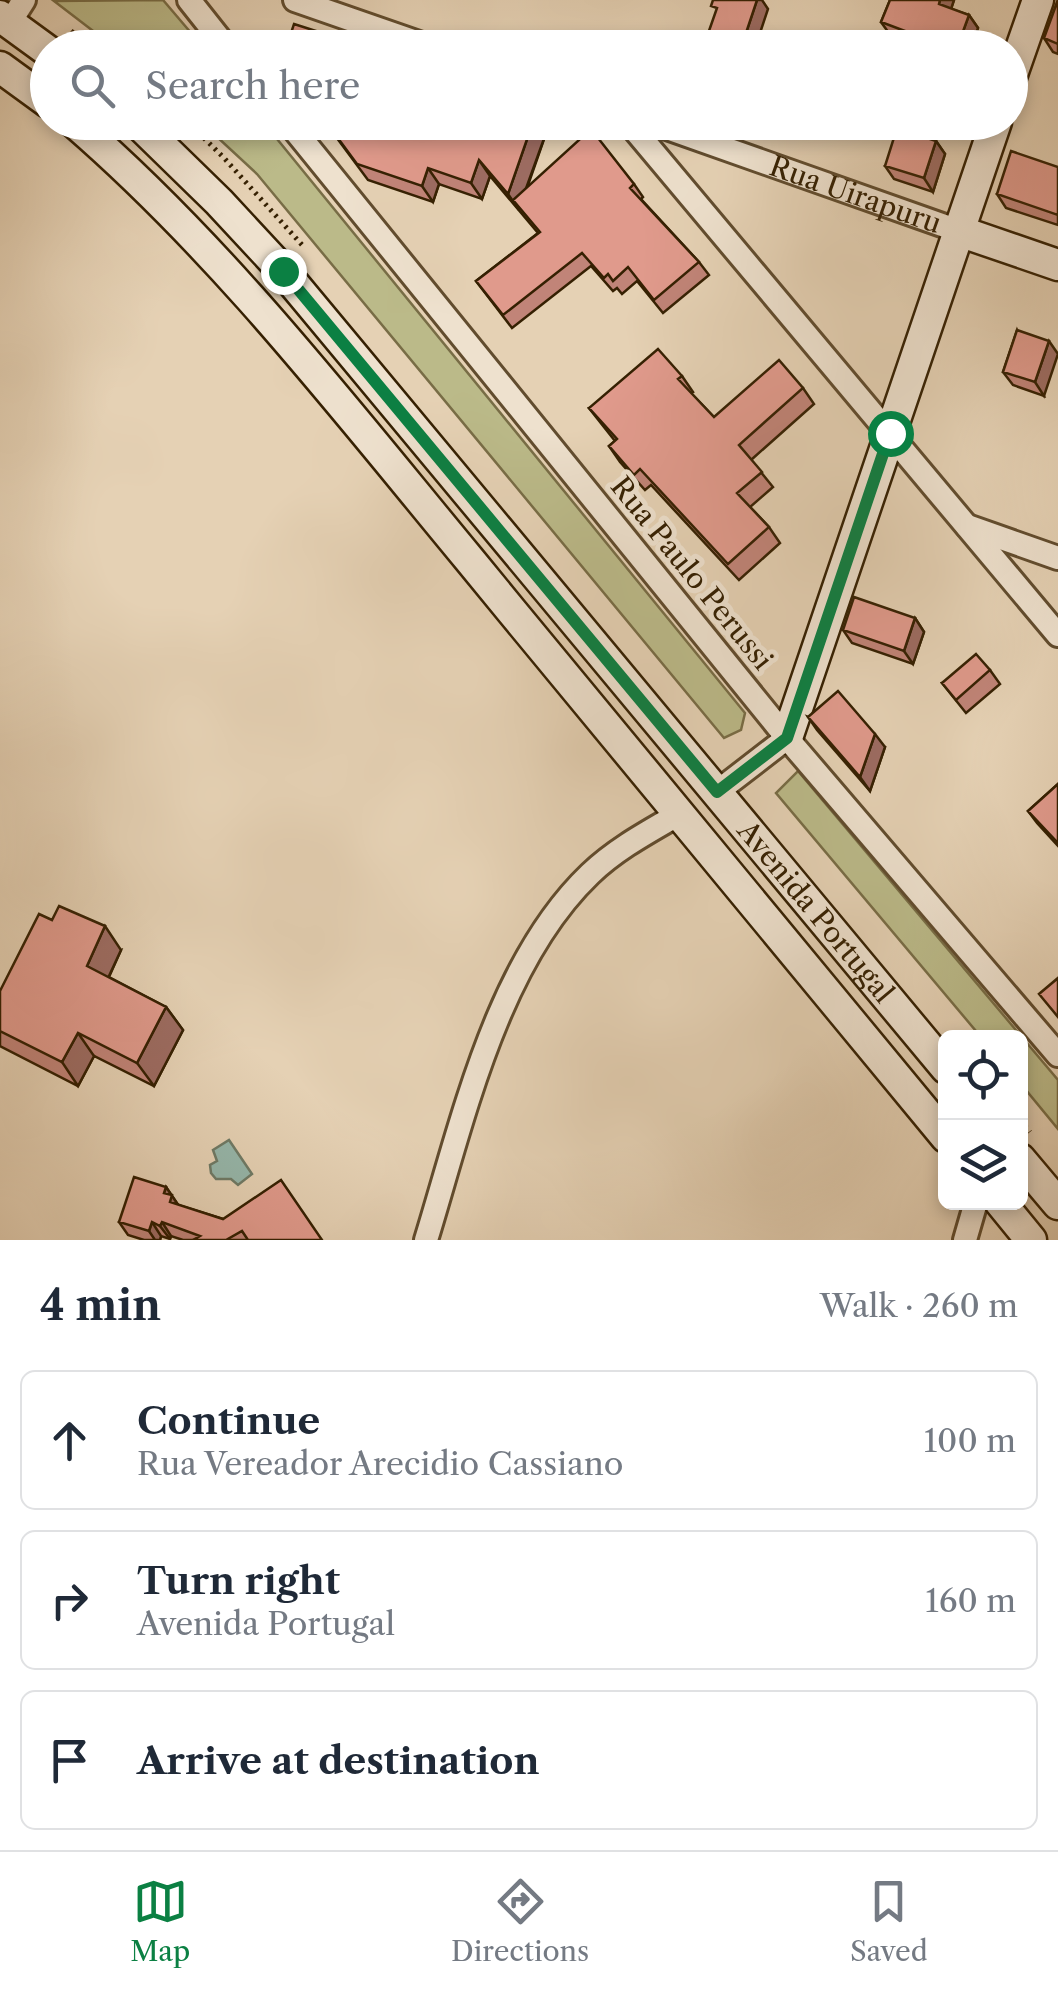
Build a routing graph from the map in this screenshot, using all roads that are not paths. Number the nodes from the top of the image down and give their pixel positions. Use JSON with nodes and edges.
{"nodes":[{"id":1,"x":189,"y":0,"type":"edge"},
{"id":2,"x":295,"y":0,"type":"edge"},
{"id":3,"x":1038,"y":0,"type":"edge"},
{"id":4,"x":11,"y":13,"type":"edge"},
{"id":5,"x":213,"y":30,"type":"edge"},
{"id":6,"x":381,"y":30,"type":"edge"},
{"id":7,"x":1028,"y":30,"type":"edge"},
{"id":8,"x":30,"y":33,"type":"edge"},
{"id":9,"x":0,"y":67,"type":"edge"},
{"id":10,"x":30,"y":89,"type":"edge"},
{"id":11,"x":95,"y":140,"type":"edge"},
{"id":12,"x":155,"y":140,"type":"edge"},
{"id":13,"x":303,"y":140,"type":"edge"},
{"id":14,"x":643,"y":140,"type":"edge"},
{"id":15,"x":701,"y":140,"type":"edge"},
{"id":16,"x":990,"y":140,"type":"edge"},
{"id":17,"x":959,"y":232,"type":"junction"},
{"id":18,"x":1058,"y":266,"type":"edge"},
{"id":19,"x":349,"y":350,"type":"junction"},
{"id":20,"x":316,"y":375,"type":"junction"},
{"id":21,"x":412,"y":426,"type":"junction"},
{"id":22,"x":890,"y":433,"type":"junction"},
{"id":23,"x":380,"y":452,"type":"junction"},
{"id":24,"x":966,"y":525,"type":"junction"},
{"id":25,"x":1058,"y":558,"type":"edge"},
{"id":26,"x":1058,"y":635,"type":"edge"},
{"id":27,"x":787,"y":738,"type":"junction"},
{"id":28,"x":717,"y":792,"type":"junction"},
{"id":29,"x":679,"y":814,"type":"junction"},
{"id":30,"x":1058,"y":1055,"type":"edge"},
{"id":31,"x":938,"y":1058,"type":"edge"},
{"id":32,"x":938,"y":1127,"type":"edge"},
{"id":33,"x":1028,"y":1168,"type":"edge"},
{"id":34,"x":1058,"y":1204,"type":"edge"},
{"id":35,"x":974,"y":1210,"type":"edge"},
{"id":36,"x":1007,"y":1210,"type":"edge"},
{"id":37,"x":426,"y":1240,"type":"edge"},
{"id":38,"x":965,"y":1240,"type":"edge"},
{"id":39,"x":1031,"y":1240,"type":"edge"}],
"edges":[{"from":1,"to":5,"type":"street"},
{"from":2,"to":6,"type":"street"},
{"from":3,"to":7,"type":"main road"},
{"from":4,"to":8,"type":"main road"},
{"from":9,"to":10,"type":"main road"},
{"from":11,"to":20,"type":"main road"},
{"from":12,"to":19,"type":"main road","name":"Avenida Portugal"},
{"from":13,"to":27,"type":"street","name":"Rua Paulo Perussi"},
{"from":14,"to":22,"type":"street"},
{"from":15,"to":17,"type":"street","name":"Rua Uirapuru"},
{"from":16,"to":17,"type":"main road"},
{"from":17,"to":18,"type":"main road","name":"Rua Uirapuru"},
{"from":17,"to":22,"type":"main road"},
{"from":19,"to":20,"type":"main road"},
{"from":19,"to":21,"type":"main road","name":"Avenida Portugal"},
{"from":20,"to":23,"type":"main road"},
{"from":21,"to":23,"type":"main road"},
{"from":21,"to":28,"type":"main road","name":"Avenida Portugal"},
{"from":22,"to":24,"type":"street"},
{"from":22,"to":27,"type":"main road"},
{"from":23,"to":29,"type":"main road"},
{"from":24,"to":25,"type":"street"},
{"from":24,"to":26,"type":"street"},
{"from":27,"to":28,"type":"street"},
{"from":27,"to":30,"type":"street","name":"Rua Paulo Perussi"},
{"from":28,"to":31,"type":"main road","name":"Avenida Portugal"},
{"from":29,"to":32,"type":"main road"},
{"from":29,"to":37,"type":"street"},
{"from":33,"to":34,"type":"main road"},
{"from":35,"to":38,"type":"street"},
{"from":36,"to":39,"type":"main road"}]}
